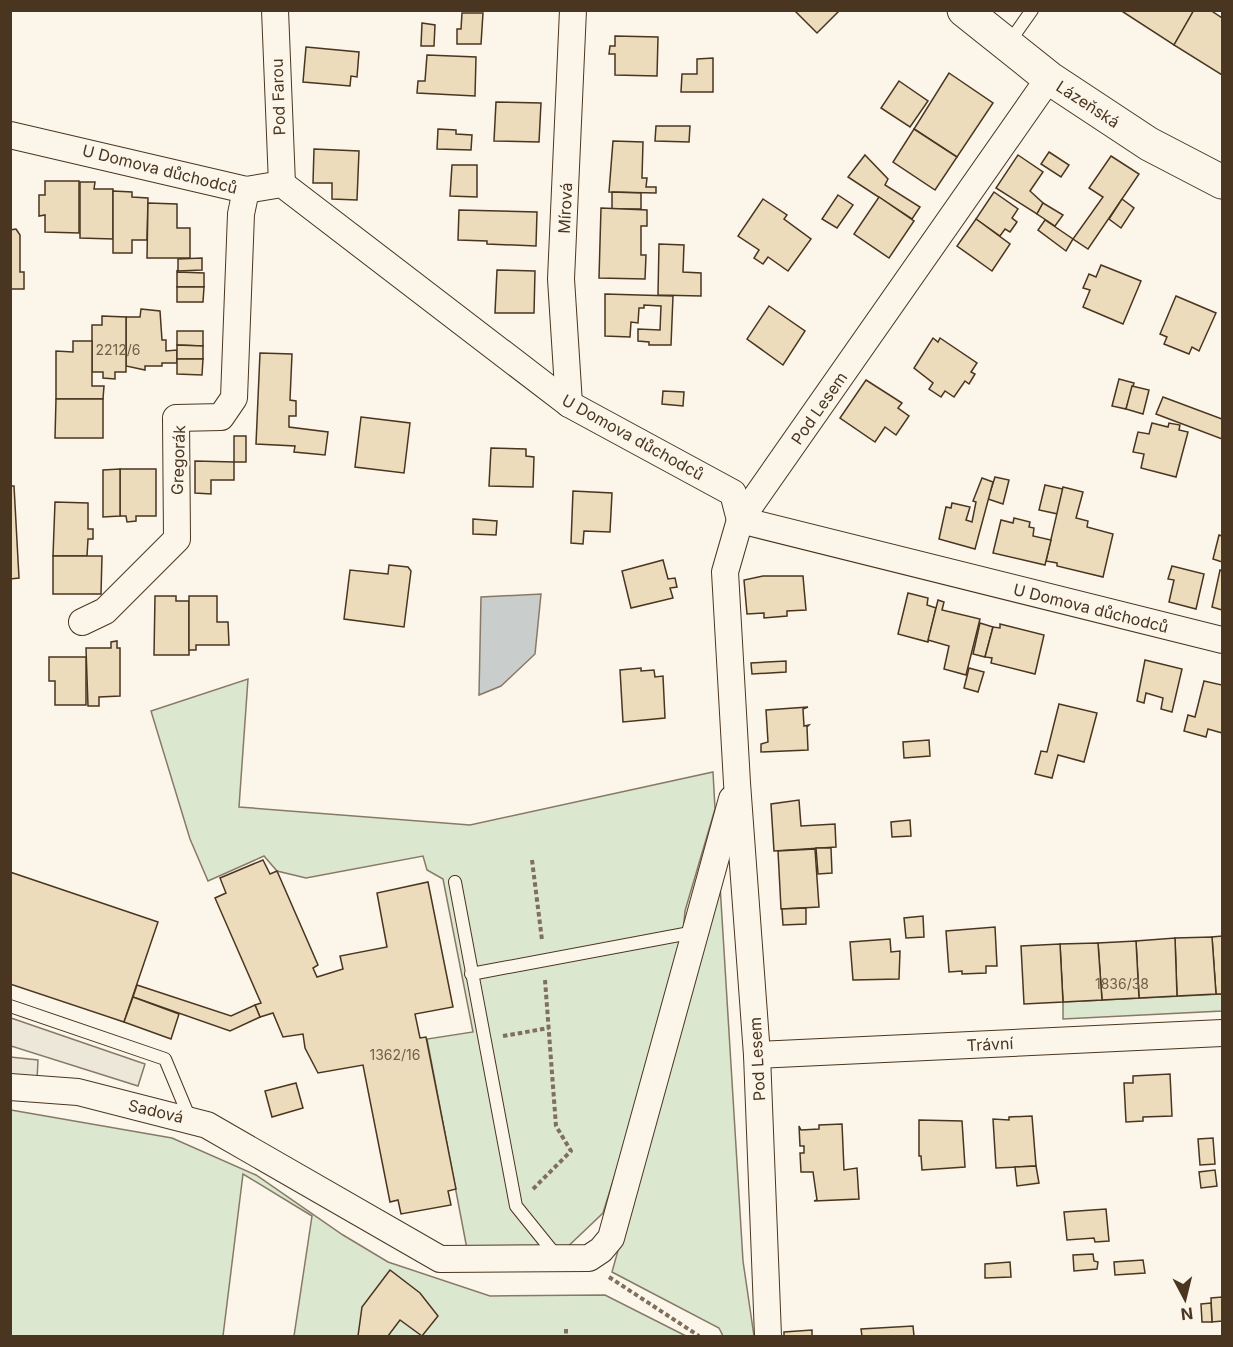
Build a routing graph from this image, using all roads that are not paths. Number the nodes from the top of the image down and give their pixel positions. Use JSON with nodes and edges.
{"nodes":[{"id":1,"x":275,"y":10,"type":"edge"},
{"id":2,"x":573,"y":10,"type":"edge"},
{"id":3,"x":964,"y":10,"type":"edge"},
{"id":4,"x":1032,"y":10,"type":"edge"},
{"id":5,"x":1007,"y":45,"type":"junction"},
{"id":6,"x":1049,"y":78,"type":"junction"},
{"id":7,"x":10,"y":135,"type":"edge"},
{"id":8,"x":1222,"y":182,"type":"edge"},
{"id":9,"x":282,"y":184,"type":"junction"},
{"id":10,"x":246,"y":190,"type":"junction"},
{"id":11,"x":569,"y":404,"type":"junction"},
{"id":12,"x":740,"y":520,"type":"junction"},
{"id":13,"x":82,"y":622,"type":"dead end"},
{"id":14,"x":1222,"y":640,"type":"edge"},
{"id":15,"x":736,"y":783,"type":"junction"},
{"id":16,"x":454,"y":882,"type":"dead end"},
{"id":17,"x":695,"y":932,"type":"junction"},
{"id":18,"x":471,"y":974,"type":"junction"},
{"id":19,"x":10,"y":1006,"type":"edge"},
{"id":20,"x":1222,"y":1033,"type":"edge"},
{"id":21,"x":758,"y":1054,"type":"junction"},
{"id":22,"x":10,"y":1087,"type":"edge"},
{"id":23,"x":190,"y":1119,"type":"junction"},
{"id":24,"x":589,"y":1257,"type":"joint"},
{"id":25,"x":559,"y":1259,"type":"junction"},
{"id":26,"x":768,"y":1336,"type":"edge"}],
"edges":[{"from":1,"to":9,"type":"street","name":"Pod Farou"},
{"from":2,"to":11,"type":"street","name":"Mírová"},
{"from":3,"to":5,"type":"street","name":"Lázeňská"},
{"from":4,"to":5,"type":"lane"},
{"from":5,"to":6,"type":"street","name":"Lázeňská"},
{"from":6,"to":8,"type":"street","name":"Lázeňská"},
{"from":6,"to":12,"type":"street","name":"Pod Lesem"},
{"from":7,"to":10,"type":"street","name":"U Domova důchodců"},
{"from":9,"to":10,"type":"street","name":"U Domova důchodců"},
{"from":9,"to":11,"type":"street","name":"U Domova důchodců"},
{"from":10,"to":13,"type":"street","name":"Gregorák"},
{"from":11,"to":12,"type":"street","name":"U Domova důchodců"},
{"from":12,"to":14,"type":"street","name":"U Domova důchodců"},
{"from":12,"to":15,"type":"street","name":"Pod Lesem"},
{"from":15,"to":17,"type":"street","name":"Pod Lesem"},
{"from":15,"to":21,"type":"street","name":"Pod Lesem"},
{"from":16,"to":18,"type":"lane"},
{"from":17,"to":18,"type":"lane"},
{"from":17,"to":24,"type":"street","name":"Pod Lesem"},
{"from":18,"to":25,"type":"lane"},
{"from":19,"to":23,"type":"lane"},
{"from":20,"to":21,"type":"street","name":"Trávní"},
{"from":21,"to":26,"type":"street","name":"Pod Lesem"},
{"from":22,"to":23,"type":"street","name":"Sadová"},
{"from":23,"to":25,"type":"street","name":"Sadová"},
{"from":24,"to":25,"type":"street","name":"Sadová"}]}
